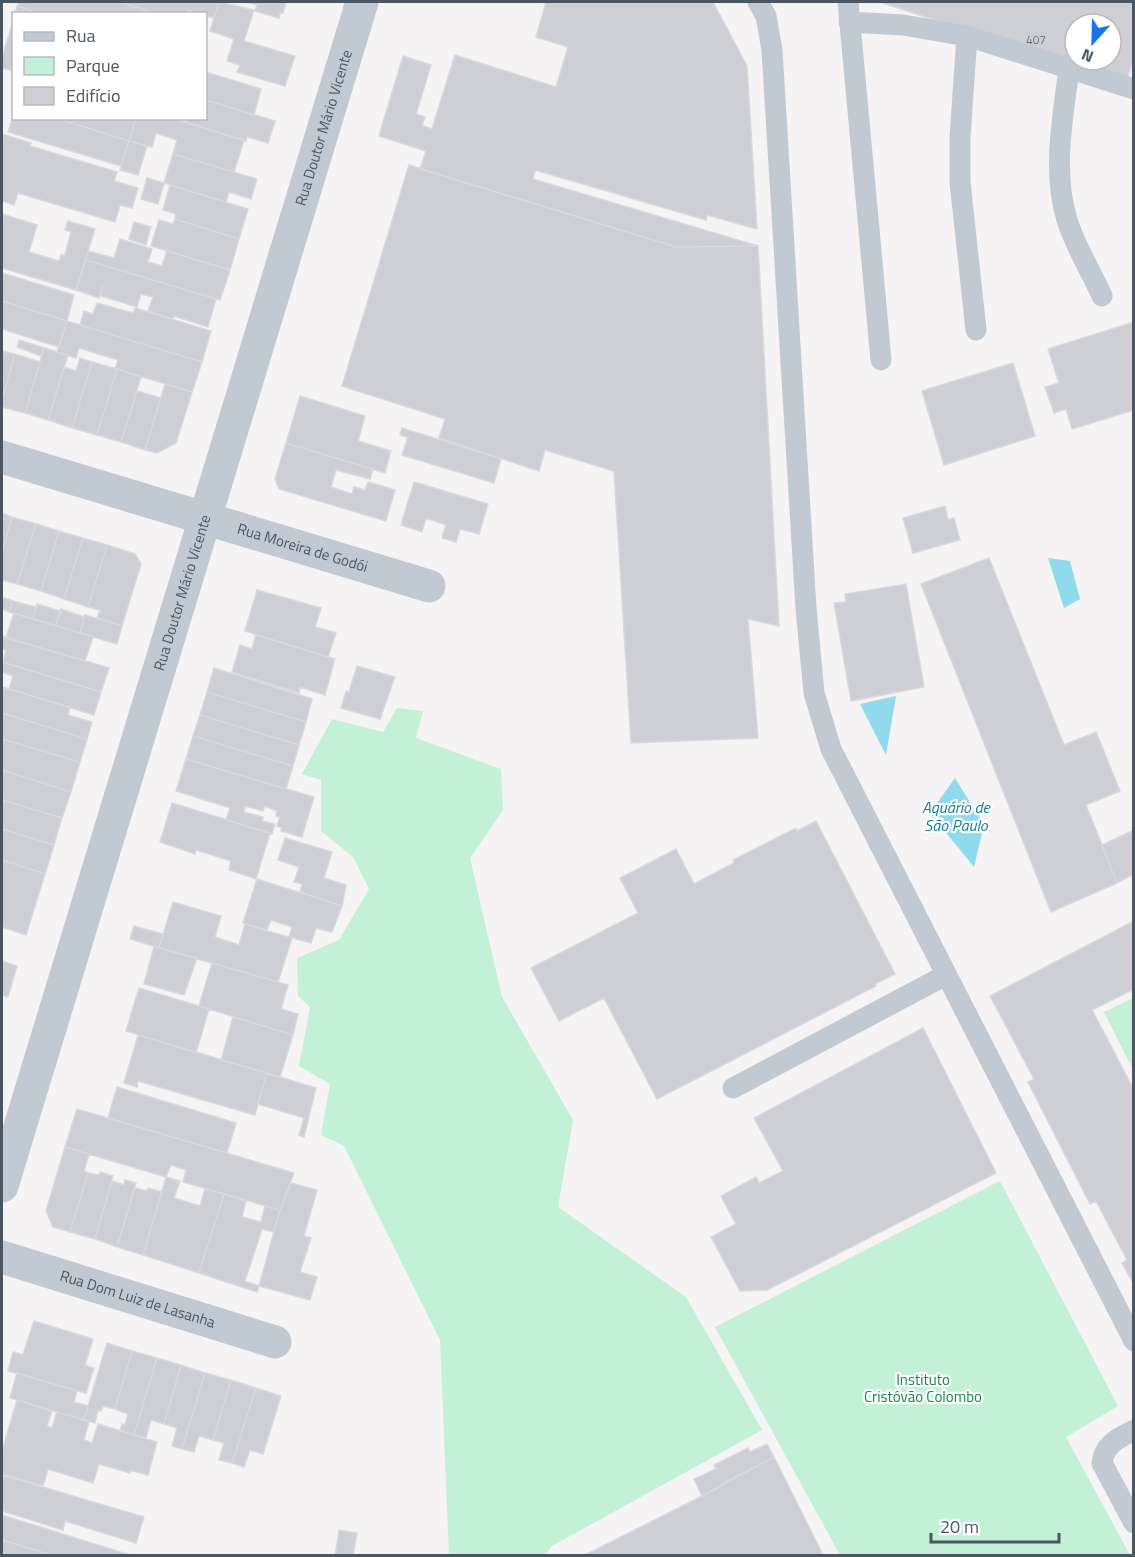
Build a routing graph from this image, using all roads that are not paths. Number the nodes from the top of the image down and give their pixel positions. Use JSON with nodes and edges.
{"nodes":[{"id":1,"x":362,"y":2,"type":"edge"},
{"id":2,"x":758,"y":2,"type":"edge"},
{"id":3,"x":848,"y":12,"type":"edge"},
{"id":4,"x":967,"y":36,"type":"junction"},
{"id":5,"x":1063,"y":66,"type":"edge"},
{"id":6,"x":1068,"y":72,"type":"edge"},
{"id":7,"x":1081,"y":72,"type":"edge"},
{"id":8,"x":1134,"y":89,"type":"edge"},
{"id":9,"x":1102,"y":296,"type":"dead end"},
{"id":10,"x":976,"y":330,"type":"dead end"},
{"id":11,"x":881,"y":360,"type":"dead end"},
{"id":12,"x":2,"y":457,"type":"edge"},
{"id":13,"x":204,"y":518,"type":"junction"},
{"id":14,"x":429,"y":586,"type":"dead end"},
{"id":15,"x":946,"y":975,"type":"junction"},
{"id":16,"x":733,"y":1088,"type":"dead end"},
{"id":17,"x":2,"y":1186,"type":"edge"},
{"id":18,"x":2,"y":1257,"type":"edge"},
{"id":19,"x":1134,"y":1341,"type":"edge"},
{"id":20,"x":275,"y":1342,"type":"dead end"},
{"id":21,"x":1134,"y":1430,"type":"edge"},
{"id":22,"x":1134,"y":1523,"type":"edge"}],
"edges":[{"from":1,"to":13,"type":"street","name":"Rua Doutor Mário Vicente"},
{"from":2,"to":15,"type":"lane"},
{"from":3,"to":4,"type":"lane"},
{"from":3,"to":11,"type":"lane"},
{"from":4,"to":5,"type":"lane"},
{"from":4,"to":10,"type":"lane"},
{"from":6,"to":9,"type":"lane"},
{"from":7,"to":8,"type":"lane"},
{"from":12,"to":13,"type":"street","name":"Rua Moreira de Godói"},
{"from":13,"to":14,"type":"street","name":"Rua Moreira de Godói"},
{"from":13,"to":17,"type":"street","name":"Rua Doutor Mário Vicente"},
{"from":15,"to":16,"type":"lane"},
{"from":15,"to":19,"type":"lane"},
{"from":18,"to":20,"type":"street","name":"Rua Dom Luiz de Lasanha"},
{"from":21,"to":22,"type":"lane"}]}
